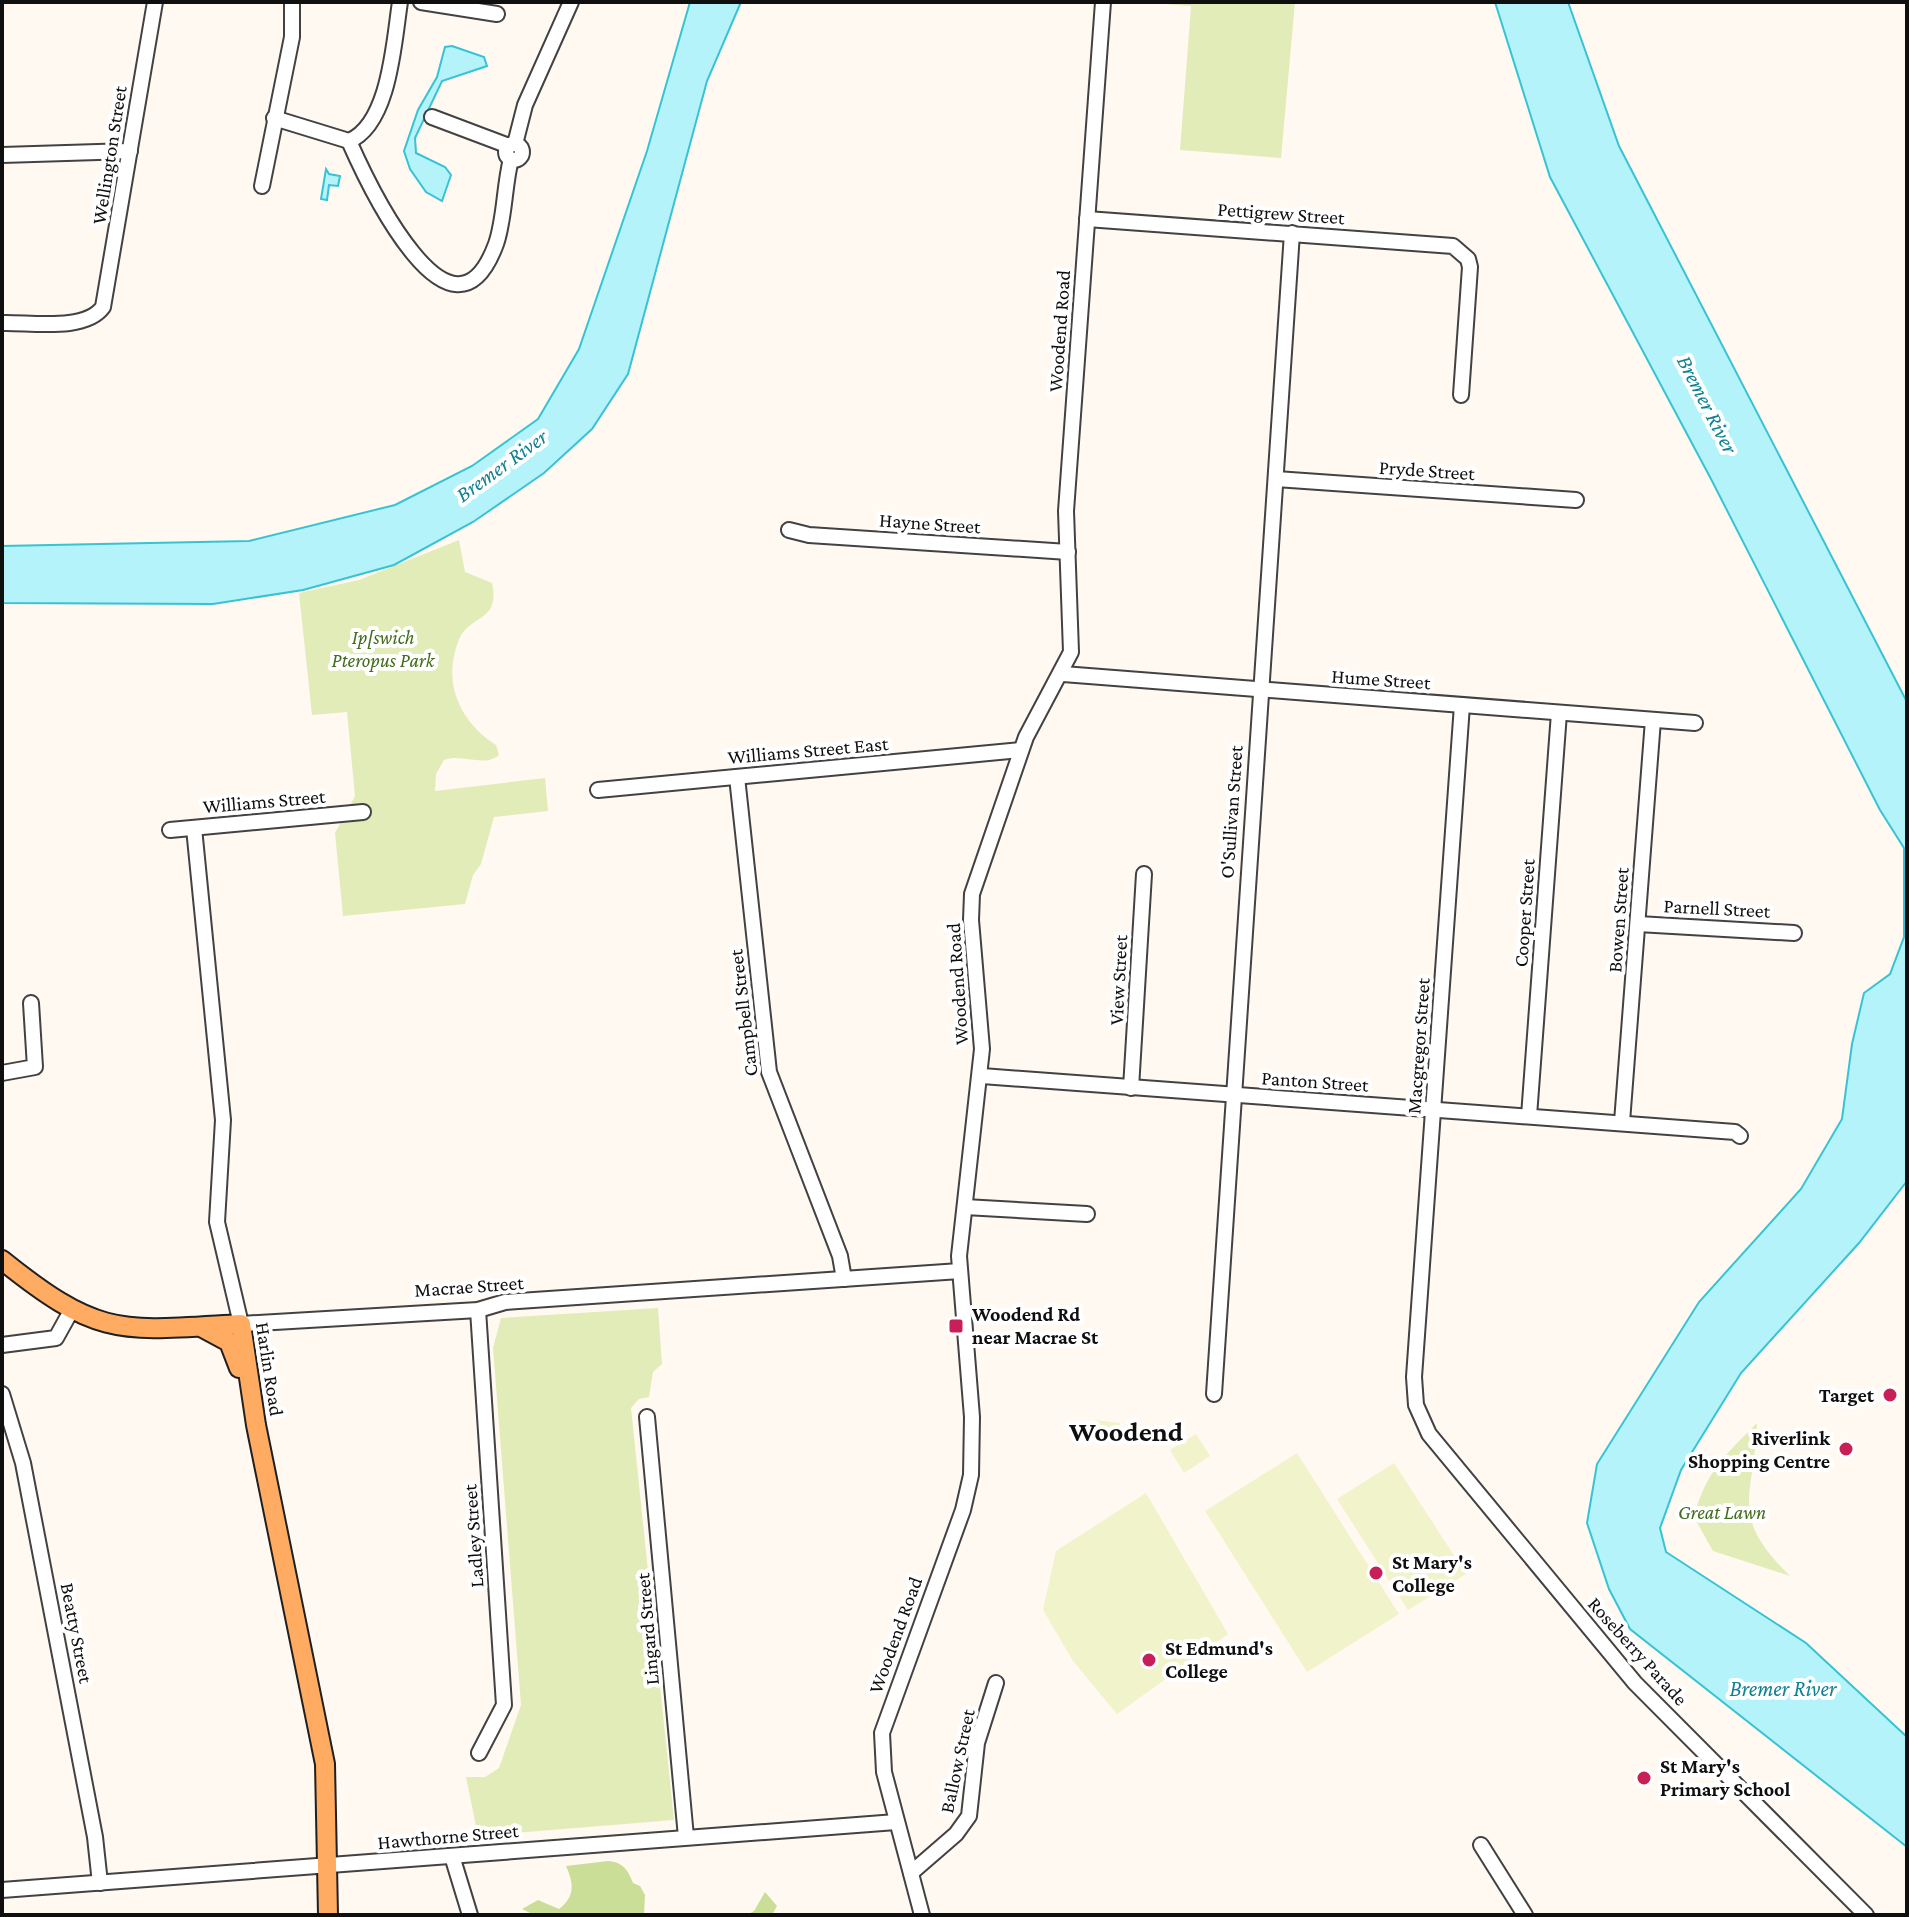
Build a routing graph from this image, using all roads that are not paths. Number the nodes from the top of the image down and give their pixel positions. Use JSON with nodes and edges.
{"nodes":[{"id":1,"x":155,"y":2,"type":"edge"},
{"id":2,"x":292,"y":2,"type":"edge"},
{"id":3,"x":400,"y":2,"type":"edge"},
{"id":4,"x":421,"y":2,"type":"edge"},
{"id":5,"x":571,"y":2,"type":"edge"},
{"id":6,"x":1103,"y":2,"type":"edge"},
{"id":7,"x":497,"y":14,"type":"dead end"},
{"id":8,"x":432,"y":117,"type":"dead end"},
{"id":9,"x":274,"y":118,"type":"junction"},
{"id":10,"x":349,"y":141,"type":"junction"},
{"id":11,"x":512,"y":150,"type":"junction"},
{"id":12,"x":130,"y":151,"type":"junction"},
{"id":13,"x":2,"y":155,"type":"edge"},
{"id":14,"x":262,"y":186,"type":"dead end"},
{"id":15,"x":1087,"y":219,"type":"junction"},
{"id":16,"x":1292,"y":233,"type":"junction"},
{"id":17,"x":2,"y":323,"type":"edge"},
{"id":18,"x":1461,"y":395,"type":"dead end"},
{"id":19,"x":1276,"y":479,"type":"junction"},
{"id":20,"x":1576,"y":500,"type":"dead end"},
{"id":21,"x":789,"y":530,"type":"dead end"},
{"id":22,"x":1068,"y":552,"type":"junction"},
{"id":23,"x":1063,"y":674,"type":"junction"},
{"id":24,"x":1260,"y":689,"type":"junction"},
{"id":25,"x":1462,"y":705,"type":"junction"},
{"id":26,"x":1559,"y":713,"type":"junction"},
{"id":27,"x":1653,"y":720,"type":"junction"},
{"id":28,"x":1695,"y":723,"type":"dead end"},
{"id":29,"x":1021,"y":750,"type":"junction"},
{"id":30,"x":737,"y":777,"type":"junction"},
{"id":31,"x":598,"y":790,"type":"dead end"},
{"id":32,"x":363,"y":812,"type":"dead end"},
{"id":33,"x":194,"y":828,"type":"junction"},
{"id":34,"x":170,"y":830,"type":"dead end"},
{"id":35,"x":1144,"y":874,"type":"dead end"},
{"id":36,"x":1638,"y":924,"type":"junction"},
{"id":37,"x":1794,"y":933,"type":"dead end"},
{"id":38,"x":31,"y":1003,"type":"dead end"},
{"id":39,"x":2,"y":1073,"type":"edge"},
{"id":40,"x":982,"y":1076,"type":"junction"},
{"id":41,"x":1131,"y":1088,"type":"junction"},
{"id":42,"x":1233,"y":1095,"type":"junction"},
{"id":43,"x":1433,"y":1109,"type":"junction"},
{"id":44,"x":1529,"y":1116,"type":"junction"},
{"id":45,"x":1622,"y":1122,"type":"junction"},
{"id":46,"x":1740,"y":1136,"type":"dead end"},
{"id":47,"x":965,"y":1207,"type":"junction"},
{"id":48,"x":1087,"y":1214,"type":"dead end"},
{"id":49,"x":2,"y":1260,"type":"edge"},
{"id":50,"x":960,"y":1271,"type":"junction"},
{"id":51,"x":844,"y":1279,"type":"junction"},
{"id":52,"x":478,"y":1310,"type":"junction"},
{"id":53,"x":71,"y":1311,"type":"junction"},
{"id":54,"x":241,"y":1324,"type":"junction"},
{"id":55,"x":195,"y":1326,"type":"junction"},
{"id":56,"x":2,"y":1345,"type":"edge"},
{"id":57,"x":1414,"y":1390,"type":"joint"},
{"id":58,"x":2,"y":1394,"type":"edge"},
{"id":59,"x":1214,"y":1394,"type":"dead end"},
{"id":60,"x":647,"y":1417,"type":"dead end"},
{"id":61,"x":256,"y":1425,"type":"junction"},
{"id":62,"x":996,"y":1683,"type":"dead end"},
{"id":63,"x":479,"y":1753,"type":"dead end"},
{"id":64,"x":896,"y":1822,"type":"junction"},
{"id":65,"x":686,"y":1837,"type":"junction"},
{"id":66,"x":1481,"y":1845,"type":"dead end"},
{"id":67,"x":452,"y":1856,"type":"junction"},
{"id":68,"x":330,"y":1866,"type":"junction"},
{"id":69,"x":911,"y":1873,"type":"junction"},
{"id":70,"x":100,"y":1883,"type":"junction"},
{"id":71,"x":2,"y":1890,"type":"edge"},
{"id":72,"x":328,"y":1915,"type":"edge"},
{"id":73,"x":470,"y":1915,"type":"edge"},
{"id":74,"x":922,"y":1915,"type":"edge"},
{"id":75,"x":1525,"y":1915,"type":"edge"},
{"id":76,"x":1866,"y":1915,"type":"edge"}],
"edges":[{"from":1,"to":12,"type":"street","name":"Wellington Street"},
{"from":2,"to":9,"type":"street"},
{"from":3,"to":10,"type":"street"},
{"from":4,"to":7,"type":"street"},
{"from":5,"to":11,"type":"street"},
{"from":6,"to":15,"type":"street","name":"Woodend Road"},
{"from":8,"to":11,"type":"street"},
{"from":9,"to":10,"type":"street"},
{"from":9,"to":14,"type":"street"},
{"from":10,"to":11,"type":"street"},
{"from":12,"to":13,"type":"street"},
{"from":12,"to":17,"type":"street","name":"Wellington Street"},
{"from":15,"to":16,"type":"street","name":"Pettigrew Street"},
{"from":15,"to":22,"type":"street","name":"Woodend Road"},
{"from":16,"to":18,"type":"street","name":"Pettigrew Street"},
{"from":16,"to":19,"type":"street","name":"O'Sullivan Street"},
{"from":19,"to":20,"type":"street","name":"Pryde Street"},
{"from":19,"to":24,"type":"street","name":"O'Sullivan Street"},
{"from":21,"to":22,"type":"street","name":"Hayne Street"},
{"from":22,"to":23,"type":"street","name":"Woodend Road"},
{"from":23,"to":24,"type":"street","name":"Hume Street"},
{"from":23,"to":29,"type":"street","name":"Woodend Road"},
{"from":24,"to":25,"type":"street","name":"Hume Street"},
{"from":24,"to":42,"type":"street","name":"O'Sullivan Street"},
{"from":25,"to":26,"type":"street","name":"Hume Street"},
{"from":25,"to":43,"type":"street","name":"Macgregor Street"},
{"from":26,"to":27,"type":"street","name":"Hume Street"},
{"from":26,"to":44,"type":"street","name":"Cooper Street"},
{"from":27,"to":28,"type":"street","name":"Hume Street"},
{"from":27,"to":36,"type":"street","name":"Bowen Street"},
{"from":29,"to":30,"type":"street","name":"Williams Street East"},
{"from":29,"to":40,"type":"street","name":"Woodend Road"},
{"from":30,"to":31,"type":"street","name":"Williams Street East"},
{"from":30,"to":51,"type":"street","name":"Campbell Street"},
{"from":32,"to":33,"type":"street","name":"Williams Street"},
{"from":33,"to":34,"type":"street","name":"Williams Street"},
{"from":33,"to":54,"type":"street","name":"Harlin Road"},
{"from":35,"to":41,"type":"street","name":"View Street"},
{"from":36,"to":37,"type":"street","name":"Parnell Street"},
{"from":36,"to":45,"type":"street","name":"Bowen Street"},
{"from":38,"to":39,"type":"street"},
{"from":40,"to":41,"type":"street","name":"Panton Street"},
{"from":40,"to":47,"type":"street","name":"Woodend Road"},
{"from":41,"to":42,"type":"street","name":"Panton Street"},
{"from":42,"to":43,"type":"street","name":"Panton Street"},
{"from":42,"to":59,"type":"street","name":"O'Sullivan Street"},
{"from":43,"to":44,"type":"street","name":"Panton Street"},
{"from":43,"to":57,"type":"street","name":"Macgregor Street"},
{"from":44,"to":45,"type":"street","name":"Panton Street"},
{"from":45,"to":46,"type":"street","name":"Panton Street"},
{"from":47,"to":48,"type":"street"},
{"from":47,"to":50,"type":"street","name":"Woodend Road"},
{"from":49,"to":53,"type":"main road","name":"Macrae Street"},
{"from":50,"to":51,"type":"street","name":"Macrae Street"},
{"from":50,"to":64,"type":"street","name":"Woodend Road"},
{"from":51,"to":52,"type":"street","name":"Macrae Street"},
{"from":52,"to":54,"type":"street","name":"Macrae Street"},
{"from":52,"to":63,"type":"street","name":"Ladley Street"},
{"from":53,"to":55,"type":"main road","name":"Macrae Street"},
{"from":53,"to":56,"type":"street"},
{"from":54,"to":55,"type":"main road","name":"Macrae Street"},
{"from":54,"to":61,"type":"main road","name":"Harlin Road"},
{"from":55,"to":61,"type":"main road"},
{"from":57,"to":76,"type":"street","name":"Roseberry Parade"},
{"from":58,"to":70,"type":"street","name":"Beatty Street"},
{"from":60,"to":65,"type":"street","name":"Lingard Street"},
{"from":61,"to":68,"type":"main road","name":"Harlin Road"},
{"from":62,"to":69,"type":"street","name":"Ballow Street"},
{"from":64,"to":65,"type":"street","name":"Hawthorne Street"},
{"from":64,"to":69,"type":"street","name":"Woodend Road"},
{"from":65,"to":67,"type":"street","name":"Hawthorne Street"},
{"from":66,"to":75,"type":"street"},
{"from":67,"to":68,"type":"street","name":"Hawthorne Street"},
{"from":67,"to":73,"type":"street"},
{"from":68,"to":70,"type":"street","name":"Hawthorne Street"},
{"from":68,"to":72,"type":"main road","name":"Harlin Road"},
{"from":69,"to":74,"type":"street","name":"Woodend Road"},
{"from":70,"to":71,"type":"street","name":"Hawthorne Street"}]}
